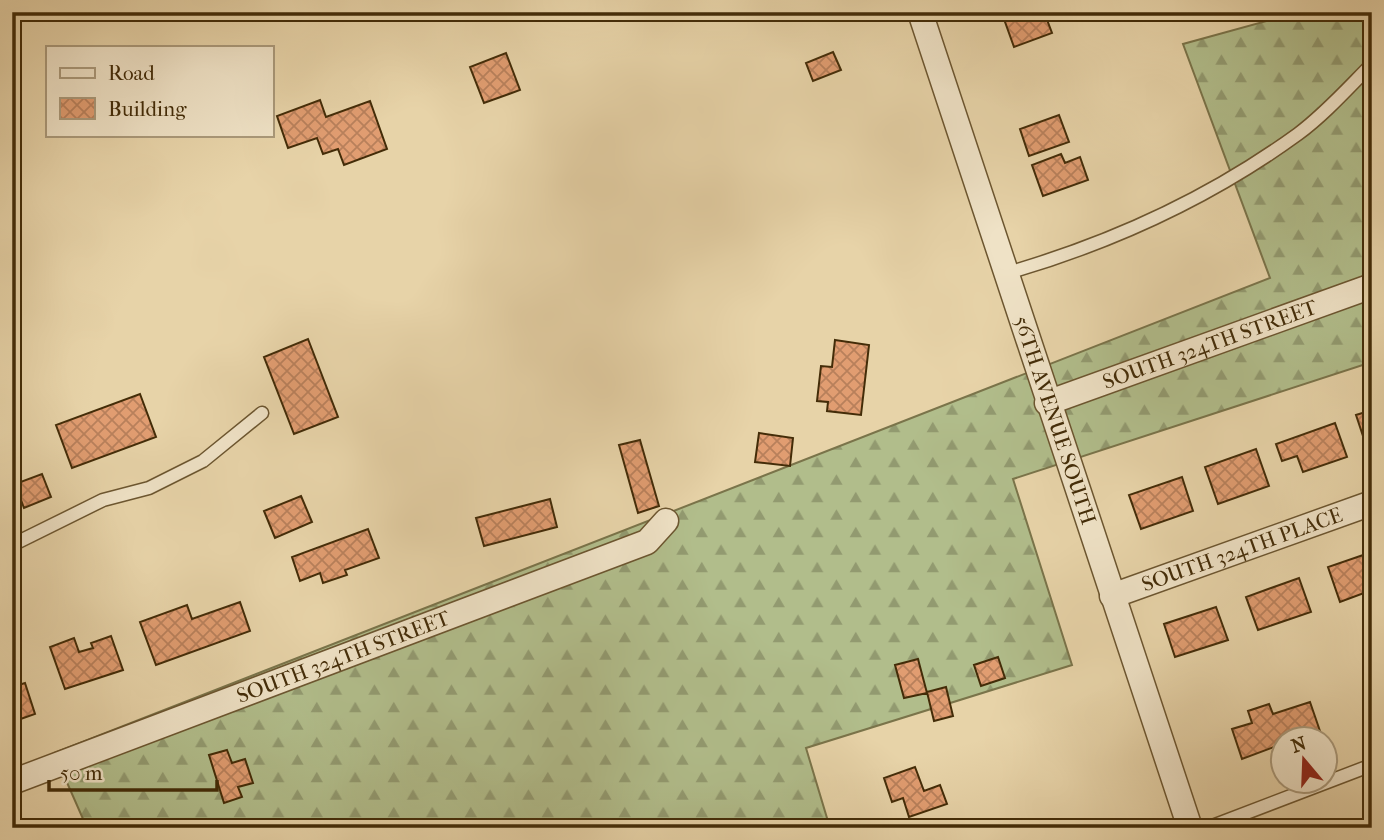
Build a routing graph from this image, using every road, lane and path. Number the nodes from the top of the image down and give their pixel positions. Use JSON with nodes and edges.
{"nodes":[{"id":1,"x":920,"y":12,"type":"edge"},
{"id":2,"x":1372,"y":64,"type":"edge"},
{"id":3,"x":1004,"y":274,"type":"junction"},
{"id":4,"x":1372,"y":286,"type":"edge"},
{"id":5,"x":1047,"y":403,"type":"junction"},
{"id":6,"x":262,"y":413,"type":"dead end"},
{"id":7,"x":1372,"y":503,"type":"edge"},
{"id":8,"x":666,"y":521,"type":"dead end"},
{"id":9,"x":12,"y":545,"type":"edge"},
{"id":10,"x":1112,"y":596,"type":"junction"},
{"id":11,"x":1372,"y":765,"type":"edge"},
{"id":12,"x":12,"y":782,"type":"edge"},
{"id":13,"x":1190,"y":828,"type":"edge"},
{"id":14,"x":1207,"y":828,"type":"edge"}],
"edges":[{"from":1,"to":3,"type":"street","name":"56TH AVENUE SOUTH"},
{"from":2,"to":3,"type":"lane"},
{"from":3,"to":5,"type":"street","name":"56TH AVENUE SOUTH"},
{"from":4,"to":5,"type":"street","name":"SOUTH 324TH STREET"},
{"from":5,"to":10,"type":"street","name":"56TH AVENUE SOUTH"},
{"from":6,"to":9,"type":"lane"},
{"from":7,"to":10,"type":"street","name":"SOUTH 324TH PLACE"},
{"from":8,"to":12,"type":"street","name":"SOUTH 324TH STREET"},
{"from":10,"to":13,"type":"street","name":"56TH AVENUE SOUTH"},
{"from":11,"to":14,"type":"lane"}]}
